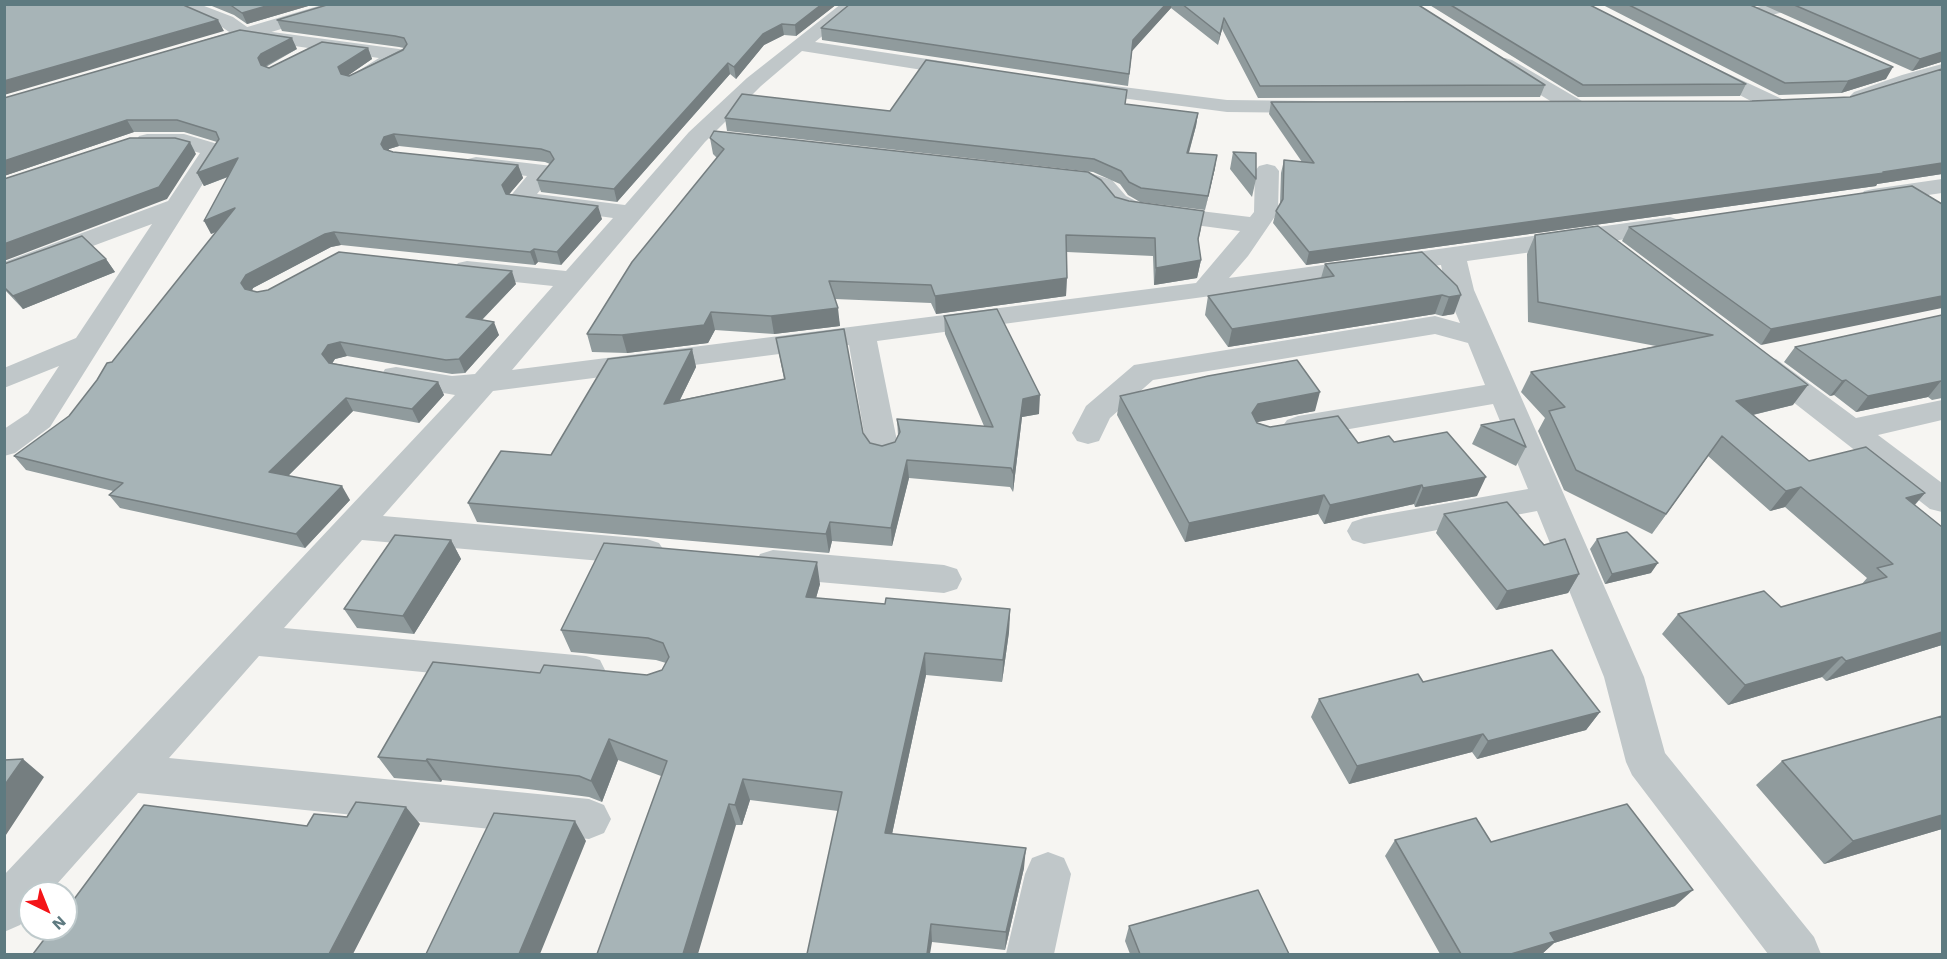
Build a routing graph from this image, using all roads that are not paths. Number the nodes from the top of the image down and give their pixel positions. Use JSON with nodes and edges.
{"nodes":[{"id":1,"x":181,"y":4,"type":"edge"},
{"id":2,"x":346,"y":4,"type":"edge"},
{"id":3,"x":853,"y":4,"type":"edge"},
{"id":4,"x":1737,"y":4,"type":"edge"},
{"id":5,"x":1792,"y":4,"type":"edge"},
{"id":6,"x":1757,"y":13,"type":"junction"},
{"id":7,"x":1790,"y":27,"type":"edge"},
{"id":8,"x":244,"y":34,"type":"junction"},
{"id":9,"x":324,"y":45,"type":"junction"},
{"id":10,"x":798,"y":45,"type":"junction"},
{"id":11,"x":190,"y":49,"type":"edge"},
{"id":12,"x":1487,"y":52,"type":"edge"},
{"id":13,"x":1682,"y":57,"type":"edge"},
{"id":14,"x":295,"y":61,"type":"edge"},
{"id":15,"x":1887,"y":69,"type":"edge"},
{"id":16,"x":1942,"y":70,"type":"edge"},
{"id":17,"x":986,"y":73,"type":"edge"},
{"id":18,"x":1909,"y":79,"type":"junction"},
{"id":19,"x":355,"y":80,"type":"edge"},
{"id":20,"x":1067,"y":86,"type":"edge"},
{"id":21,"x":1843,"y":100,"type":"edge"},
{"id":22,"x":1797,"y":103,"type":"edge"},
{"id":23,"x":1774,"y":104,"type":"junction"},
{"id":24,"x":1734,"y":105,"type":"edge"},
{"id":25,"x":1539,"y":106,"type":"edge"},
{"id":26,"x":1574,"y":106,"type":"junction"},
{"id":27,"x":1597,"y":106,"type":"edge"},
{"id":28,"x":1332,"y":107,"type":"edge"},
{"id":29,"x":124,"y":145,"type":"edge"},
{"id":30,"x":455,"y":161,"type":"edge"},
{"id":31,"x":1267,"y":171,"type":"dead end"},
{"id":32,"x":1047,"y":176,"type":"edge"},
{"id":33,"x":1942,"y":186,"type":"edge"},
{"id":34,"x":1848,"y":199,"type":"edge"},
{"id":35,"x":176,"y":206,"type":"junction"},
{"id":36,"x":631,"y":213,"type":"junction"},
{"id":37,"x":1698,"y":220,"type":"edge"},
{"id":38,"x":1257,"y":225,"type":"junction"},
{"id":39,"x":1595,"y":236,"type":"junction"},
{"id":40,"x":1452,"y":255,"type":"junction"},
{"id":41,"x":1623,"y":257,"type":"edge"},
{"id":42,"x":445,"y":267,"type":"edge"},
{"id":43,"x":4,"y":271,"type":"edge"},
{"id":44,"x":573,"y":280,"type":"junction"},
{"id":45,"x":1204,"y":290,"type":"junction"},
{"id":46,"x":861,"y":334,"type":"junction"},
{"id":47,"x":1480,"y":337,"type":"junction"},
{"id":48,"x":86,"y":344,"type":"junction"},
{"id":49,"x":1790,"y":350,"type":"dead end"},
{"id":50,"x":371,"y":371,"type":"edge"},
{"id":51,"x":4,"y":379,"type":"edge"},
{"id":52,"x":484,"y":383,"type":"junction"},
{"id":53,"x":1503,"y":392,"type":"junction"},
{"id":54,"x":1942,"y":410,"type":"edge"},
{"id":55,"x":1851,"y":430,"type":"junction"},
{"id":56,"x":1265,"y":433,"type":"edge"},
{"id":57,"x":1088,"y":434,"type":"dead end"},
{"id":58,"x":4,"y":446,"type":"edge"},
{"id":59,"x":883,"y":451,"type":"edge"},
{"id":60,"x":1549,"y":497,"type":"junction"},
{"id":61,"x":1942,"y":500,"type":"edge"},
{"id":62,"x":353,"y":526,"type":"junction"},
{"id":63,"x":1364,"y":531,"type":"dead end"},
{"id":64,"x":684,"y":556,"type":"edge"},
{"id":65,"x":743,"y":561,"type":"edge"},
{"id":66,"x":944,"y":579,"type":"dead end"},
{"id":67,"x":250,"y":640,"type":"junction"},
{"id":68,"x":620,"y":675,"type":"edge"},
{"id":69,"x":129,"y":773,"type":"junction"},
{"id":70,"x":589,"y":819,"type":"dead end"},
{"id":71,"x":1048,"y":874,"type":"dead end"},
{"id":72,"x":4,"y":909,"type":"edge"},
{"id":73,"x":1030,"y":954,"type":"edge"},
{"id":74,"x":1797,"y":954,"type":"edge"}],
"edges":[{"from":1,"to":8,"type":"street"},
{"from":2,"to":8,"type":"street"},
{"from":3,"to":10,"type":"street"},
{"from":4,"to":6,"type":"street"},
{"from":5,"to":6,"type":"street"},
{"from":6,"to":7,"type":"street"},
{"from":8,"to":9,"type":"street"},
{"from":8,"to":11,"type":"street"},
{"from":9,"to":14,"type":"street"},
{"from":9,"to":19,"type":"street"},
{"from":10,"to":17,"type":"street"},
{"from":10,"to":36,"type":"street"},
{"from":12,"to":26,"type":"street"},
{"from":13,"to":23,"type":"street"},
{"from":15,"to":18,"type":"street"},
{"from":16,"to":18,"type":"street"},
{"from":18,"to":21,"type":"street"},
{"from":20,"to":28,"type":"street"},
{"from":22,"to":23,"type":"street"},
{"from":23,"to":24,"type":"street"},
{"from":25,"to":26,"type":"street"},
{"from":26,"to":27,"type":"street"},
{"from":29,"to":35,"type":"street"},
{"from":30,"to":36,"type":"street"},
{"from":31,"to":38,"type":"street"},
{"from":32,"to":38,"type":"street"},
{"from":33,"to":34,"type":"street"},
{"from":35,"to":43,"type":"street"},
{"from":35,"to":48,"type":"street"},
{"from":36,"to":44,"type":"street"},
{"from":37,"to":39,"type":"street"},
{"from":38,"to":45,"type":"street"},
{"from":39,"to":40,"type":"street"},
{"from":39,"to":41,"type":"street"},
{"from":40,"to":45,"type":"street"},
{"from":40,"to":47,"type":"street"},
{"from":42,"to":44,"type":"street"},
{"from":44,"to":52,"type":"street"},
{"from":45,"to":46,"type":"street"},
{"from":46,"to":52,"type":"street"},
{"from":46,"to":59,"type":"street"},
{"from":47,"to":53,"type":"street"},
{"from":47,"to":57,"type":"street"},
{"from":48,"to":51,"type":"street"},
{"from":48,"to":58,"type":"street"},
{"from":49,"to":55,"type":"street"},
{"from":50,"to":52,"type":"street"},
{"from":52,"to":62,"type":"street"},
{"from":53,"to":56,"type":"street"},
{"from":53,"to":60,"type":"street"},
{"from":54,"to":55,"type":"street"},
{"from":55,"to":61,"type":"street"},
{"from":60,"to":63,"type":"street"},
{"from":60,"to":74,"type":"street"},
{"from":62,"to":64,"type":"street"},
{"from":62,"to":67,"type":"street"},
{"from":65,"to":66,"type":"street"},
{"from":67,"to":68,"type":"street"},
{"from":67,"to":69,"type":"street"},
{"from":69,"to":70,"type":"street"},
{"from":69,"to":72,"type":"street"},
{"from":71,"to":73,"type":"street"}]}
